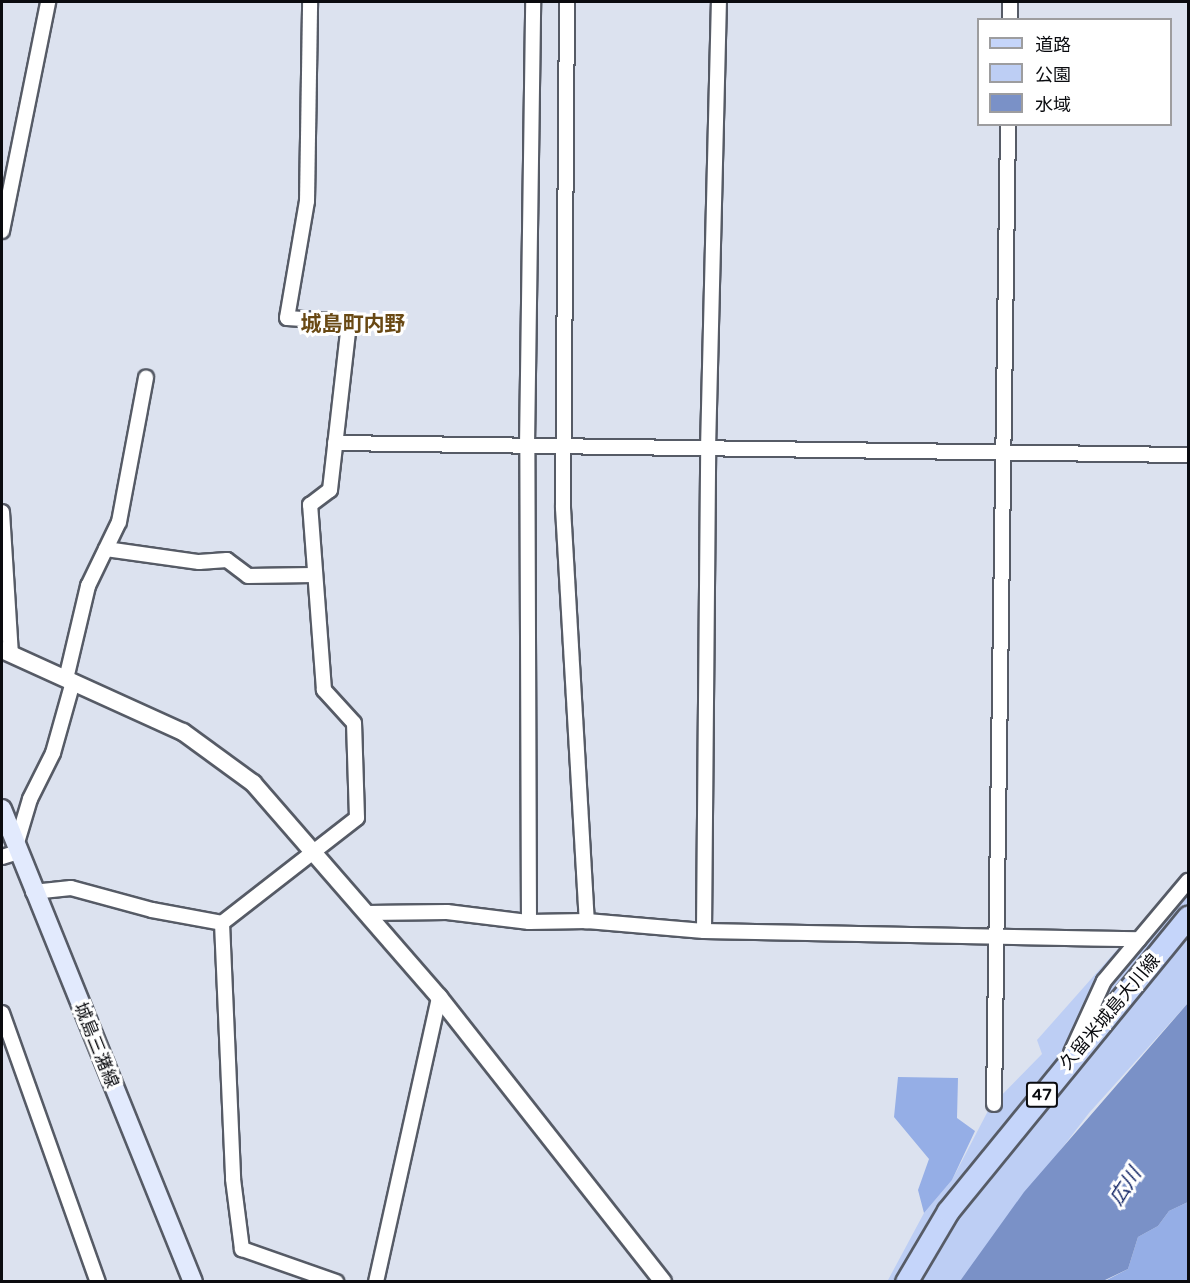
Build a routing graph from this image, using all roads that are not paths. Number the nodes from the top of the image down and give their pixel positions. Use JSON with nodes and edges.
{"nodes":[{"id":1,"x":48,"y":2,"type":"edge"},
{"id":2,"x":310,"y":2,"type":"edge"},
{"id":3,"x":533,"y":2,"type":"edge"},
{"id":4,"x":567,"y":2,"type":"edge"},
{"id":5,"x":719,"y":2,"type":"edge"},
{"id":6,"x":1010,"y":2,"type":"edge"},
{"id":7,"x":1010,"y":18,"type":"edge"},
{"id":8,"x":1008,"y":126,"type":"edge"},
{"id":9,"x":2,"y":231,"type":"edge"},
{"id":10,"x":146,"y":378,"type":"dead end"},
{"id":11,"x":335,"y":443,"type":"junction"},
{"id":12,"x":529,"y":447,"type":"junction"},
{"id":13,"x":561,"y":447,"type":"junction"},
{"id":14,"x":708,"y":449,"type":"junction"},
{"id":15,"x":1003,"y":451,"type":"junction"},
{"id":16,"x":1188,"y":455,"type":"edge"},
{"id":17,"x":2,"y":512,"type":"edge"},
{"id":18,"x":106,"y":549,"type":"junction"},
{"id":19,"x":313,"y":575,"type":"junction"},
{"id":20,"x":6,"y":652,"type":"edge"},
{"id":21,"x":70,"y":680,"type":"junction"},
{"id":22,"x":2,"y":808,"type":"edge"},
{"id":23,"x":12,"y":852,"type":"edge"},
{"id":24,"x":315,"y":852,"type":"junction"},
{"id":25,"x":1188,"y":881,"type":"edge"},
{"id":26,"x":33,"y":892,"type":"junction"},
{"id":27,"x":368,"y":913,"type":"junction"},
{"id":28,"x":1188,"y":917,"type":"edge"},
{"id":29,"x":587,"y":921,"type":"junction"},
{"id":30,"x":529,"y":922,"type":"junction"},
{"id":31,"x":222,"y":923,"type":"junction"},
{"id":32,"x":704,"y":931,"type":"junction"},
{"id":33,"x":996,"y":935,"type":"junction"},
{"id":34,"x":1139,"y":939,"type":"junction"},
{"id":35,"x":439,"y":997,"type":"junction"},
{"id":36,"x":2,"y":1013,"type":"edge"},
{"id":37,"x":1070,"y":1061,"type":"junction"},
{"id":38,"x":994,"y":1104,"type":"dead end"},
{"id":39,"x":98,"y":1281,"type":"edge"},
{"id":40,"x":193,"y":1281,"type":"edge"},
{"id":41,"x":336,"y":1281,"type":"edge"},
{"id":42,"x":376,"y":1281,"type":"edge"},
{"id":43,"x":663,"y":1281,"type":"edge"},
{"id":44,"x":906,"y":1281,"type":"edge"}],
"edges":[{"from":1,"to":9,"type":"street"},
{"from":2,"to":11,"type":"street"},
{"from":3,"to":12,"type":"street"},
{"from":4,"to":13,"type":"street"},
{"from":5,"to":14,"type":"street"},
{"from":6,"to":7,"type":"street"},
{"from":8,"to":15,"type":"street"},
{"from":10,"to":18,"type":"street"},
{"from":11,"to":12,"type":"street"},
{"from":11,"to":19,"type":"street"},
{"from":12,"to":13,"type":"street"},
{"from":12,"to":30,"type":"street"},
{"from":13,"to":14,"type":"street"},
{"from":13,"to":29,"type":"street"},
{"from":14,"to":15,"type":"street"},
{"from":14,"to":32,"type":"street"},
{"from":15,"to":16,"type":"street"},
{"from":15,"to":33,"type":"street"},
{"from":17,"to":20,"type":"street"},
{"from":18,"to":19,"type":"street"},
{"from":18,"to":21,"type":"street"},
{"from":19,"to":24,"type":"street"},
{"from":20,"to":21,"type":"street"},
{"from":21,"to":23,"type":"street"},
{"from":21,"to":24,"type":"street"},
{"from":22,"to":23,"type":"main road","name":"城島三潴線"},
{"from":23,"to":26,"type":"main road","name":"城島三潴線"},
{"from":24,"to":27,"type":"street"},
{"from":24,"to":31,"type":"street"},
{"from":25,"to":34,"type":"street"},
{"from":26,"to":31,"type":"street"},
{"from":26,"to":40,"type":"main road","name":"城島三潴線"},
{"from":27,"to":30,"type":"street"},
{"from":27,"to":35,"type":"street"},
{"from":28,"to":37,"type":"main road","name":"久留米城島大川線","number":"47"},
{"from":29,"to":30,"type":"street"},
{"from":29,"to":32,"type":"street"},
{"from":31,"to":41,"type":"street"},
{"from":32,"to":33,"type":"street"},
{"from":33,"to":34,"type":"street"},
{"from":33,"to":38,"type":"street"},
{"from":34,"to":37,"type":"street"},
{"from":35,"to":42,"type":"street"},
{"from":35,"to":43,"type":"street"},
{"from":36,"to":39,"type":"street"},
{"from":37,"to":44,"type":"main road","name":"久留米城島大川線","number":"47"}]}
